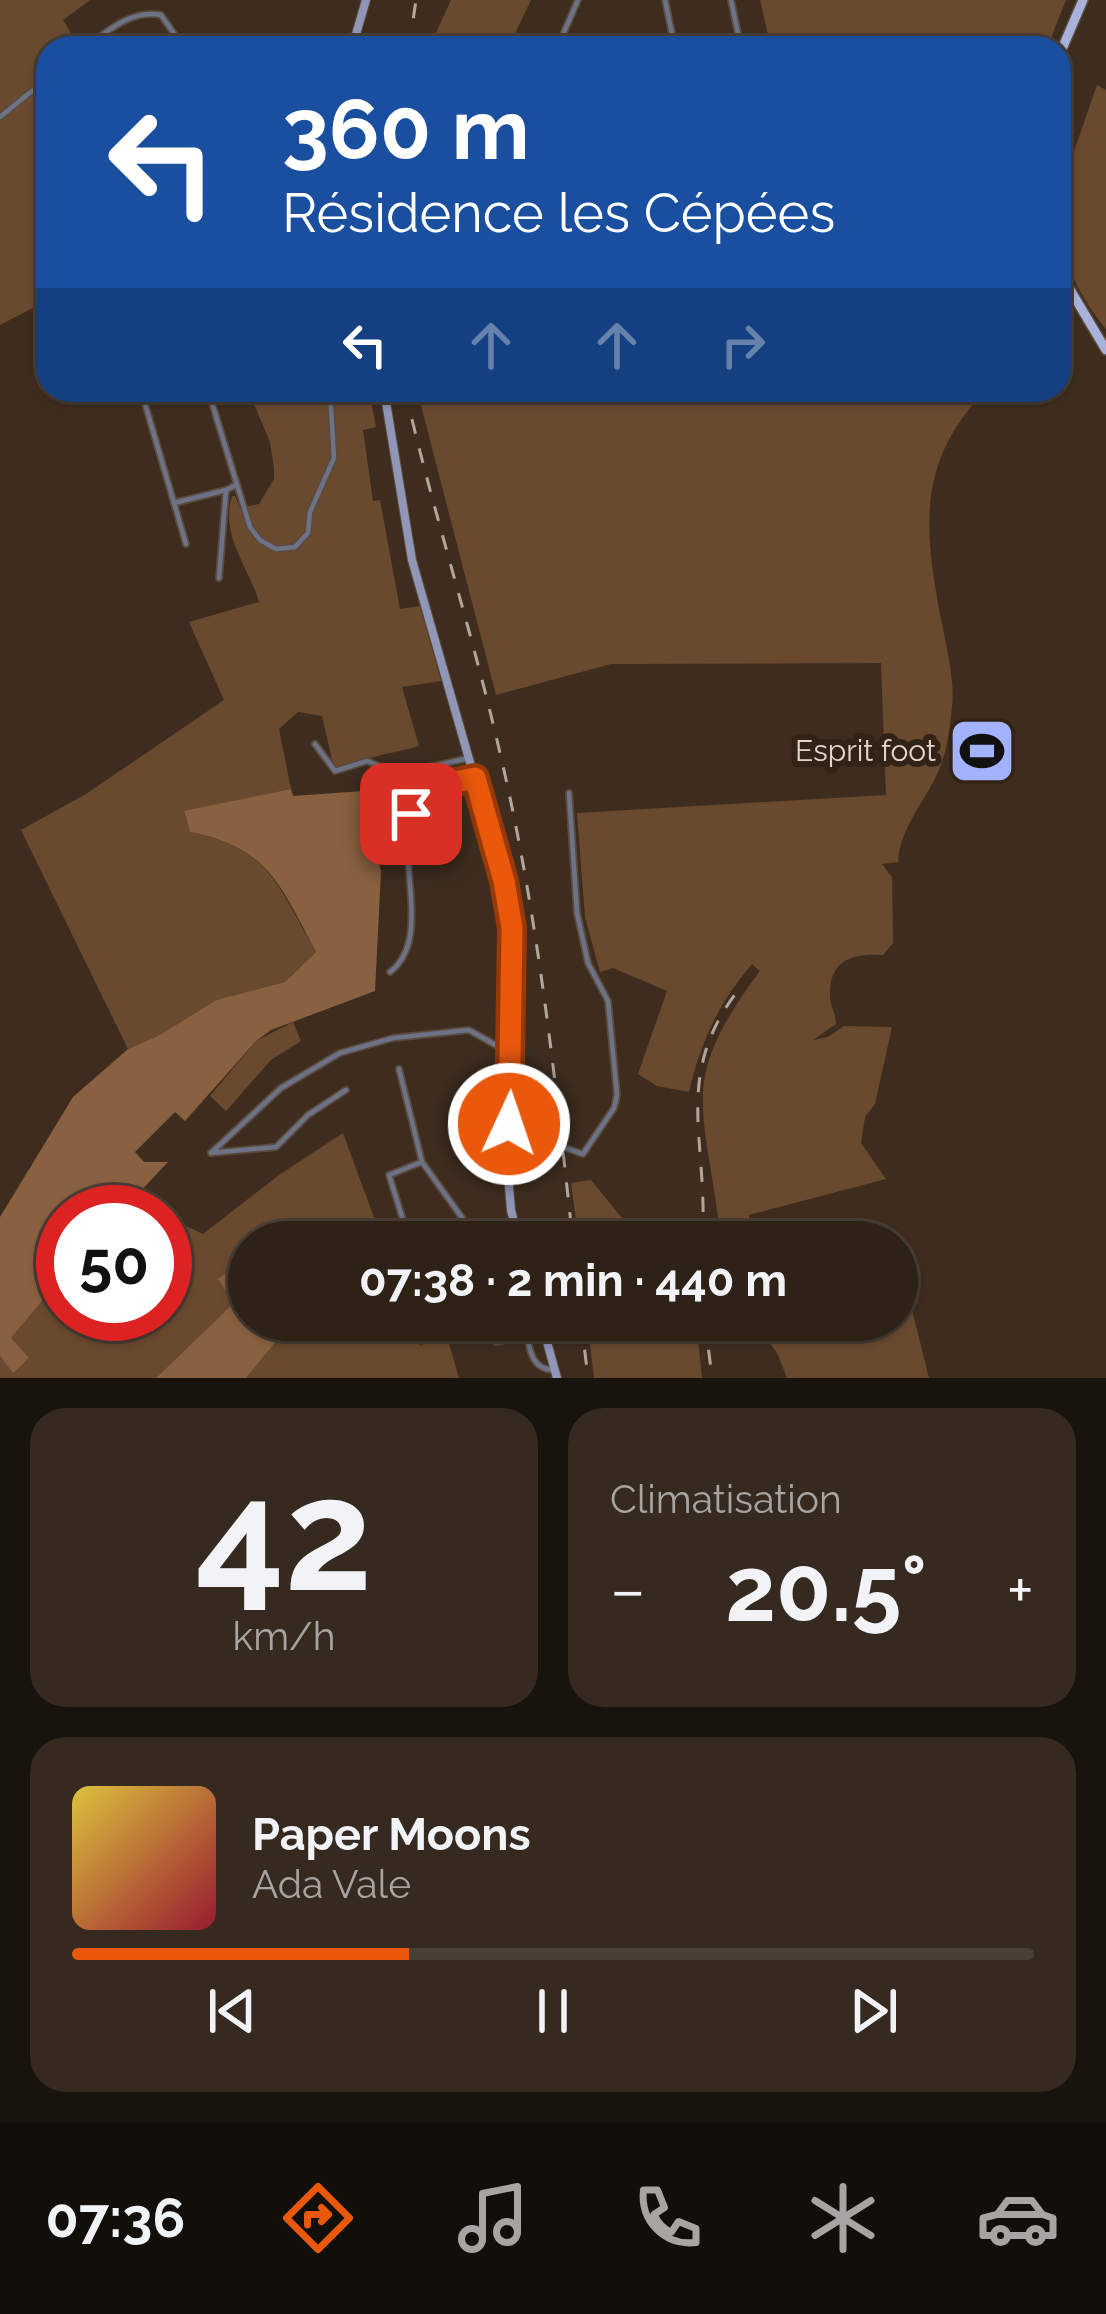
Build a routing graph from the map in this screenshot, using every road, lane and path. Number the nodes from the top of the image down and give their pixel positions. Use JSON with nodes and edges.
{"nodes":[{"id":1,"x":366,"y":0,"type":"edge"},
{"id":2,"x":578,"y":0,"type":"edge"},
{"id":3,"x":664,"y":0,"type":"edge"},
{"id":4,"x":731,"y":0,"type":"edge"},
{"id":5,"x":1083,"y":0,"type":"edge"},
{"id":6,"x":103,"y":36,"type":"edge"},
{"id":7,"x":176,"y":36,"type":"edge"},
{"id":8,"x":356,"y":36,"type":"edge"},
{"id":9,"x":562,"y":36,"type":"edge"},
{"id":10,"x":672,"y":36,"type":"edge"},
{"id":11,"x":738,"y":36,"type":"edge"},
{"id":12,"x":1068,"y":36,"type":"edge"},
{"id":13,"x":36,"y":88,"type":"edge"},
{"id":14,"x":0,"y":117,"type":"edge"},
{"id":15,"x":1071,"y":293,"type":"edge"},
{"id":16,"x":1106,"y":348,"type":"edge"},
{"id":17,"x":144,"y":402,"type":"edge"},
{"id":18,"x":212,"y":402,"type":"edge"},
{"id":19,"x":331,"y":402,"type":"edge"},
{"id":20,"x":386,"y":402,"type":"edge"},
{"id":21,"x":236,"y":485,"type":"junction"},
{"id":22,"x":226,"y":490,"type":"junction"},
{"id":23,"x":173,"y":503,"type":"junction"},
{"id":24,"x":187,"y":544,"type":"dead end"},
{"id":25,"x":219,"y":578,"type":"dead end"},
{"id":26,"x":315,"y":744,"type":"dead end"},
{"id":27,"x":469,"y":758,"type":"junction"},
{"id":28,"x":475,"y":778,"type":"junction"},
{"id":29,"x":569,"y":794,"type":"dead end"},
{"id":30,"x":390,"y":972,"type":"dead end"},
{"id":31,"x":513,"y":1053,"type":"junction"},
{"id":32,"x":400,"y":1070,"type":"dead end"},
{"id":33,"x":346,"y":1090,"type":"dead end"},
{"id":34,"x":510,"y":1111,"type":"junction"},
{"id":35,"x":422,"y":1162,"type":"junction"},
{"id":36,"x":403,"y":1221,"type":"edge"},
{"id":37,"x":464,"y":1221,"type":"edge"},
{"id":38,"x":514,"y":1221,"type":"edge"},
{"id":39,"x":528,"y":1341,"type":"edge"},
{"id":40,"x":547,"y":1341,"type":"edge"},
{"id":41,"x":556,"y":1374,"type":"edge"}],
"edges":[{"from":1,"to":8,"type":"main road"},
{"from":2,"to":9,"type":"street"},
{"from":3,"to":10,"type":"street"},
{"from":4,"to":11,"type":"street"},
{"from":5,"to":12,"type":"main road"},
{"from":6,"to":7,"type":"street"},
{"from":13,"to":14,"type":"street"},
{"from":15,"to":16,"type":"main road"},
{"from":17,"to":23,"type":"street"},
{"from":18,"to":21,"type":"street"},
{"from":19,"to":21,"type":"street"},
{"from":20,"to":27,"type":"main road"},
{"from":21,"to":22,"type":"street"},
{"from":22,"to":23,"type":"street"},
{"from":22,"to":25,"type":"street"},
{"from":23,"to":24,"type":"street"},
{"from":26,"to":27,"type":"street"},
{"from":27,"to":28,"type":"main road"},
{"from":28,"to":30,"type":"street"},
{"from":28,"to":31,"type":"main road"},
{"from":29,"to":34,"type":"street"},
{"from":31,"to":33,"type":"street"},
{"from":31,"to":34,"type":"main road"},
{"from":32,"to":35,"type":"street"},
{"from":34,"to":38,"type":"main road"},
{"from":35,"to":36,"type":"street"},
{"from":35,"to":37,"type":"street"},
{"from":39,"to":41,"type":"street"},
{"from":40,"to":41,"type":"main road"}]}
